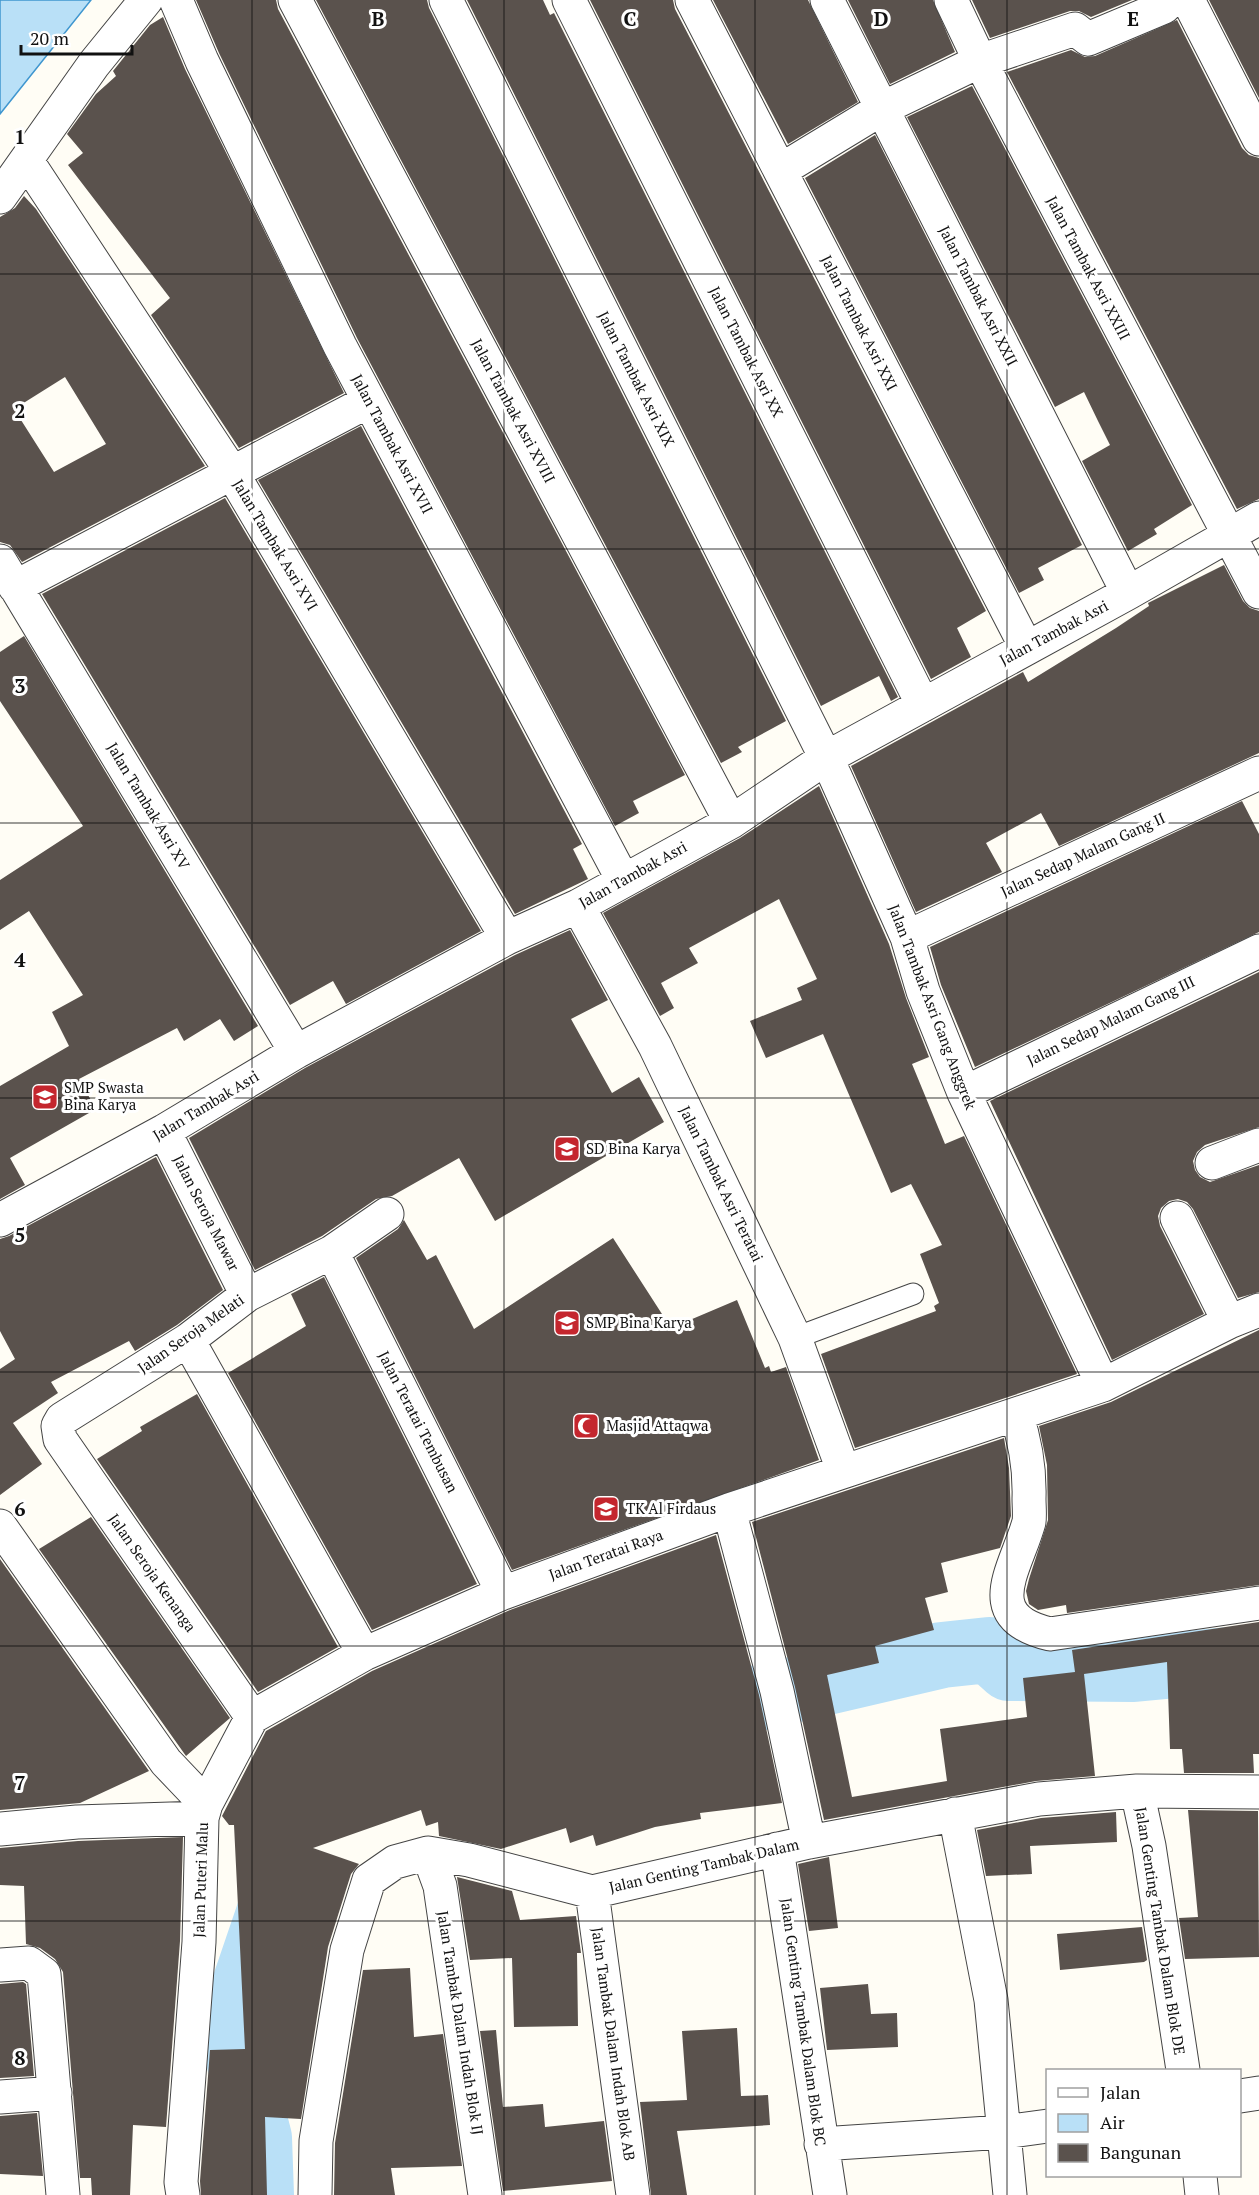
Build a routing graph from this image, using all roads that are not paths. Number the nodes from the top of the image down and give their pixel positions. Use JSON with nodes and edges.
{"nodes":[{"id":1,"x":147,"y":0,"type":"edge"},
{"id":2,"x":176,"y":0,"type":"edge"},
{"id":3,"x":295,"y":0,"type":"edge"},
{"id":4,"x":446,"y":0,"type":"edge"},
{"id":5,"x":569,"y":0,"type":"edge"},
{"id":6,"x":692,"y":0,"type":"edge"},
{"id":7,"x":827,"y":0,"type":"edge"},
{"id":8,"x":951,"y":0,"type":"edge"},
{"id":9,"x":1170,"y":0,"type":"edge"},
{"id":10,"x":1188,"y":0,"type":"edge"},
{"id":11,"x":980,"y":61,"type":"junction"},
{"id":12,"x":883,"y":108,"type":"junction"},
{"id":13,"x":1259,"y":139,"type":"edge"},
{"id":14,"x":27,"y":161,"type":"junction"},
{"id":15,"x":781,"y":170,"type":"junction"},
{"id":16,"x":0,"y":197,"type":"edge"},
{"id":17,"x":369,"y":400,"type":"junction"},
{"id":18,"x":231,"y":471,"type":"junction"},
{"id":19,"x":1259,"y":518,"type":"edge"},
{"id":20,"x":1228,"y":534,"type":"junction"},
{"id":21,"x":5,"y":572,"type":"edge"},
{"id":22,"x":1259,"y":592,"type":"edge"},
{"id":23,"x":1128,"y":593,"type":"junction"},
{"id":24,"x":1026,"y":647,"type":"junction"},
{"id":25,"x":923,"y":705,"type":"junction"},
{"id":26,"x":826,"y":758,"type":"junction"},
{"id":27,"x":1259,"y":773,"type":"edge"},
{"id":28,"x":731,"y":822,"type":"junction"},
{"id":29,"x":623,"y":880,"type":"junction"},
{"id":30,"x":578,"y":906,"type":"junction"},
{"id":31,"x":907,"y":937,"type":"junction"},
{"id":32,"x":507,"y":938,"type":"junction"},
{"id":33,"x":1259,"y":951,"type":"edge"},
{"id":34,"x":296,"y":1052,"type":"junction"},
{"id":35,"x":964,"y":1093,"type":"junction"},
{"id":36,"x":164,"y":1131,"type":"junction"},
{"id":37,"x":1259,"y":1144,"type":"edge"},
{"id":38,"x":1212,"y":1163,"type":"dead end"},
{"id":39,"x":387,"y":1214,"type":"dead end"},
{"id":40,"x":1177,"y":1218,"type":"dead end"},
{"id":41,"x":0,"y":1220,"type":"edge"},
{"id":42,"x":332,"y":1252,"type":"junction"},
{"id":43,"x":913,"y":1294,"type":"dead end"},
{"id":44,"x":247,"y":1295,"type":"junction"},
{"id":45,"x":1259,"y":1310,"type":"edge"},
{"id":46,"x":1229,"y":1322,"type":"junction"},
{"id":47,"x":795,"y":1338,"type":"junction"},
{"id":48,"x":188,"y":1340,"type":"junction"},
{"id":49,"x":1103,"y":1386,"type":"junction"},
{"id":50,"x":1016,"y":1414,"type":"junction"},
{"id":51,"x":58,"y":1426,"type":"joint"},
{"id":52,"x":843,"y":1470,"type":"junction"},
{"id":53,"x":729,"y":1510,"type":"junction"},
{"id":54,"x":0,"y":1526,"type":"edge"},
{"id":55,"x":503,"y":1593,"type":"junction"},
{"id":56,"x":1259,"y":1603,"type":"edge"},
{"id":57,"x":364,"y":1654,"type":"junction"},
{"id":58,"x":252,"y":1717,"type":"junction"},
{"id":59,"x":1137,"y":1791,"type":"junction"},
{"id":60,"x":1259,"y":1792,"type":"edge"},
{"id":61,"x":204,"y":1811,"type":"junction"},
{"id":62,"x":955,"y":1814,"type":"junction"},
{"id":63,"x":0,"y":1829,"type":"edge"},
{"id":64,"x":809,"y":1842,"type":"junction"},
{"id":65,"x":777,"y":1849,"type":"junction"},
{"id":66,"x":428,"y":1853,"type":"junction"},
{"id":67,"x":592,"y":1892,"type":"junction"},
{"id":68,"x":0,"y":1965,"type":"edge"},
{"id":69,"x":1183,"y":2069,"type":"edge"},
{"id":70,"x":1259,"y":2092,"type":"edge"},
{"id":71,"x":55,"y":2093,"type":"junction"},
{"id":72,"x":1241,"y":2096,"type":"edge"},
{"id":73,"x":0,"y":2097,"type":"edge"},
{"id":74,"x":1046,"y":2126,"type":"edge"},
{"id":75,"x":1004,"y":2133,"type":"junction"},
{"id":76,"x":821,"y":2144,"type":"junction"},
{"id":77,"x":1200,"y":2177,"type":"edge"},
{"id":78,"x":63,"y":2195,"type":"edge"},
{"id":79,"x":183,"y":2195,"type":"edge"},
{"id":80,"x":315,"y":2195,"type":"edge"},
{"id":81,"x":485,"y":2195,"type":"edge"},
{"id":82,"x":633,"y":2195,"type":"edge"},
{"id":83,"x":830,"y":2195,"type":"edge"},
{"id":84,"x":1010,"y":2195,"type":"edge"},
{"id":85,"x":1202,"y":2195,"type":"edge"}],
"edges":[{"from":1,"to":14,"type":"street"},
{"from":2,"to":17,"type":"street","name":"Jalan Tambak Asri XVII"},
{"from":3,"to":28,"type":"street","name":"Jalan Tambak Asri XVIII"},
{"from":4,"to":26,"type":"street","name":"Jalan Tambak Asri XIX"},
{"from":5,"to":25,"type":"street","name":"Jalan Tambak Asri XX"},
{"from":6,"to":15,"type":"street","name":"Jalan Tambak Asri XXI"},
{"from":7,"to":12,"type":"street","name":"Jalan Tambak Asri XXII"},
{"from":8,"to":11,"type":"street","name":"Jalan Tambak Asri XXIII"},
{"from":9,"to":11,"type":"street"},
{"from":10,"to":13,"type":"street"},
{"from":11,"to":12,"type":"street"},
{"from":11,"to":20,"type":"street","name":"Jalan Tambak Asri XXIII"},
{"from":12,"to":15,"type":"street"},
{"from":12,"to":23,"type":"street","name":"Jalan Tambak Asri XXII"},
{"from":14,"to":16,"type":"street"},
{"from":14,"to":18,"type":"street","name":"Jalan Tambak Asri XVI"},
{"from":15,"to":24,"type":"street","name":"Jalan Tambak Asri XXI"},
{"from":17,"to":18,"type":"street"},
{"from":17,"to":29,"type":"street","name":"Jalan Tambak Asri XVII"},
{"from":18,"to":21,"type":"street"},
{"from":18,"to":32,"type":"street","name":"Jalan Tambak Asri XVI"},
{"from":19,"to":20,"type":"street","name":"Jalan Tambak Asri"},
{"from":20,"to":22,"type":"street","name":"Jalan Tambak Asri XXIII"},
{"from":20,"to":23,"type":"street","name":"Jalan Tambak Asri"},
{"from":21,"to":34,"type":"street","name":"Jalan Tambak Asri XV"},
{"from":23,"to":24,"type":"street","name":"Jalan Tambak Asri"},
{"from":24,"to":25,"type":"street","name":"Jalan Tambak Asri"},
{"from":25,"to":26,"type":"street","name":"Jalan Tambak Asri"},
{"from":26,"to":28,"type":"street","name":"Jalan Tambak Asri"},
{"from":26,"to":31,"type":"street","name":"Jalan Tambak Asri Gang Anggrek"},
{"from":27,"to":31,"type":"street","name":"Jalan Sedap Malam Gang II"},
{"from":28,"to":29,"type":"street","name":"Jalan Tambak Asri"},
{"from":29,"to":30,"type":"street","name":"Jalan Tambak Asri"},
{"from":30,"to":32,"type":"street","name":"Jalan Tambak Asri"},
{"from":30,"to":47,"type":"street","name":"Jalan Tambak Asri Teratai"},
{"from":31,"to":35,"type":"street","name":"Jalan Tambak Asri Gang Anggrek"},
{"from":32,"to":34,"type":"street","name":"Jalan Tambak Asri"},
{"from":33,"to":35,"type":"street","name":"Jalan Sedap Malam Gang III"},
{"from":34,"to":36,"type":"street","name":"Jalan Tambak Asri"},
{"from":35,"to":49,"type":"street","name":"Jalan Tambak Asri Gang Anggrek"},
{"from":36,"to":41,"type":"street","name":"Jalan Tambak Asri"},
{"from":36,"to":44,"type":"street","name":"Jalan Seroja Mawar"},
{"from":37,"to":38,"type":"street"},
{"from":39,"to":42,"type":"street","name":"Jalan Seroja Melati"},
{"from":40,"to":46,"type":"street"},
{"from":42,"to":44,"type":"street","name":"Jalan Seroja Melati"},
{"from":42,"to":55,"type":"street","name":"Jalan Teratai Tembusan"},
{"from":43,"to":47,"type":"lane"},
{"from":44,"to":48,"type":"street","name":"Jalan Seroja Melati"},
{"from":45,"to":46,"type":"street","name":"Jalan Teratai Raya"},
{"from":46,"to":49,"type":"street","name":"Jalan Teratai Raya"},
{"from":47,"to":52,"type":"street","name":"Jalan Tambak Asri Teratai"},
{"from":48,"to":51,"type":"street","name":"Jalan Seroja Melati"},
{"from":48,"to":57,"type":"street"},
{"from":49,"to":50,"type":"street","name":"Jalan Teratai Raya"},
{"from":50,"to":52,"type":"street","name":"Jalan Teratai Raya"},
{"from":50,"to":56,"type":"street"},
{"from":51,"to":58,"type":"street","name":"Jalan Seroja Kenanga"},
{"from":52,"to":53,"type":"street","name":"Jalan Teratai Raya"},
{"from":53,"to":55,"type":"street","name":"Jalan Teratai Raya"},
{"from":53,"to":64,"type":"street"},
{"from":54,"to":61,"type":"street","name":"Jalan Puteri Malu"},
{"from":55,"to":57,"type":"street","name":"Jalan Teratai Raya"},
{"from":57,"to":58,"type":"street","name":"Jalan Teratai Raya"},
{"from":58,"to":61,"type":"street"},
{"from":59,"to":60,"type":"street","name":"Jalan Genting Tambak Dalam"},
{"from":59,"to":62,"type":"street","name":"Jalan Genting Tambak Dalam"},
{"from":59,"to":69,"type":"street","name":"Jalan Genting Tambak Dalam Blok DE"},
{"from":61,"to":63,"type":"street"},
{"from":61,"to":79,"type":"street","name":"Jalan Puteri Malu"},
{"from":62,"to":64,"type":"street","name":"Jalan Genting Tambak Dalam"},
{"from":62,"to":75,"type":"street"},
{"from":64,"to":65,"type":"street","name":"Jalan Genting Tambak Dalam"},
{"from":65,"to":67,"type":"street","name":"Jalan Genting Tambak Dalam"},
{"from":65,"to":76,"type":"street","name":"Jalan Genting Tambak Dalam Blok BC"},
{"from":66,"to":67,"type":"street","name":"Jalan Genting Tambak Dalam"},
{"from":66,"to":80,"type":"street","name":"Jalan Genting Tambak Dalam"},
{"from":66,"to":81,"type":"street","name":"Jalan Tambak Dalam Indah Blok IJ"},
{"from":67,"to":82,"type":"street","name":"Jalan Tambak Dalam Indah Blok AB"},
{"from":68,"to":71,"type":"street"},
{"from":70,"to":72,"type":"street"},
{"from":71,"to":73,"type":"street"},
{"from":71,"to":78,"type":"street"},
{"from":74,"to":75,"type":"street"},
{"from":75,"to":76,"type":"street"},
{"from":75,"to":84,"type":"street"},
{"from":76,"to":83,"type":"street","name":"Jalan Genting Tambak Dalam Blok BC"},
{"from":77,"to":85,"type":"street"}]}
